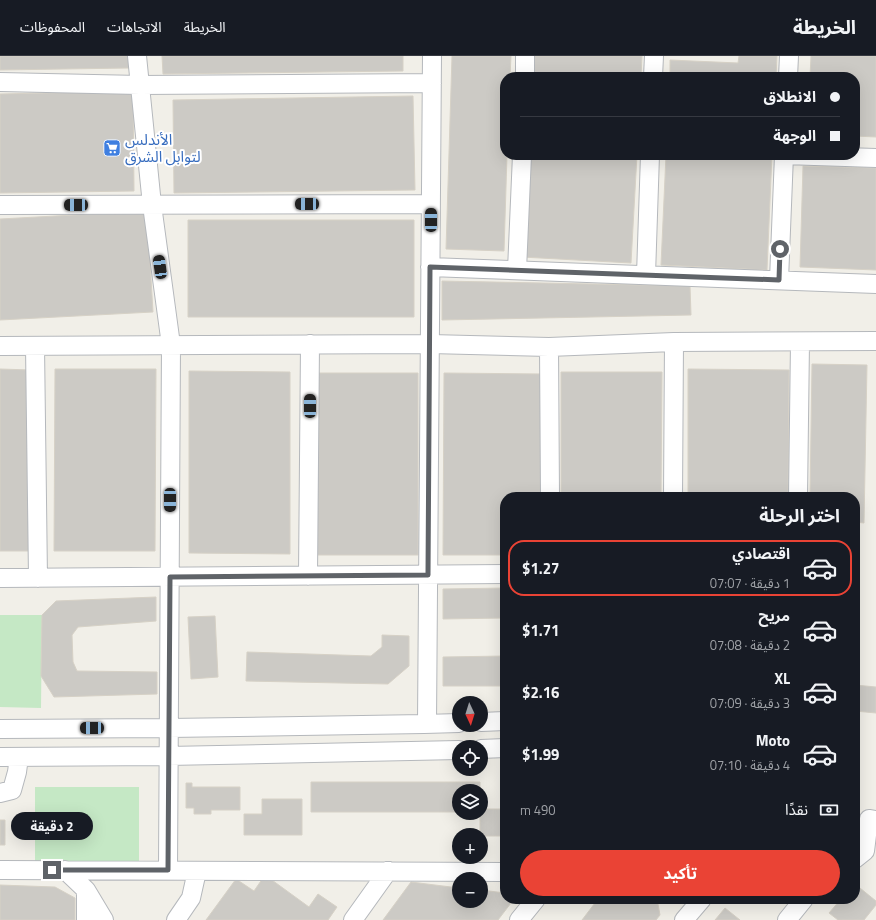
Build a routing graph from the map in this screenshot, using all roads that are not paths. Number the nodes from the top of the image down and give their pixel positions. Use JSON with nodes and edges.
{"nodes":[{"id":1,"x":137,"y":56,"type":"edge"},
{"id":2,"x":432,"y":56,"type":"edge"},
{"id":3,"x":525,"y":56,"type":"edge"},
{"id":4,"x":654,"y":56,"type":"edge"},
{"id":5,"x":788,"y":56,"type":"edge"},
{"id":6,"x":524,"y":72,"type":"edge"},
{"id":7,"x":653,"y":72,"type":"edge"},
{"id":8,"x":788,"y":72,"type":"edge"},
{"id":9,"x":0,"y":82,"type":"edge"},
{"id":10,"x":432,"y":83,"type":"junction"},
{"id":11,"x":140,"y":85,"type":"junction"},
{"id":12,"x":860,"y":157,"type":"edge"},
{"id":13,"x":876,"y":158,"type":"edge"},
{"id":14,"x":522,"y":160,"type":"edge"},
{"id":15,"x":650,"y":160,"type":"edge"},
{"id":16,"x":784,"y":160,"type":"edge"},
{"id":17,"x":431,"y":204,"type":"junction"},
{"id":18,"x":0,"y":205,"type":"edge"},
{"id":19,"x":152,"y":205,"type":"junction"},
{"id":20,"x":430,"y":267,"type":"junction"},
{"id":21,"x":517,"y":270,"type":"junction"},
{"id":22,"x":646,"y":275,"type":"junction"},
{"id":23,"x":779,"y":280,"type":"junction"},
{"id":24,"x":876,"y":284,"type":"edge"},
{"id":25,"x":876,"y":341,"type":"edge"},
{"id":26,"x":674,"y":342,"type":"junction"},
{"id":27,"x":800,"y":342,"type":"junction"},
{"id":28,"x":310,"y":344,"type":"junction"},
{"id":29,"x":430,"y":344,"type":"junction"},
{"id":30,"x":171,"y":345,"type":"junction"},
{"id":31,"x":0,"y":346,"type":"edge"},
{"id":32,"x":35,"y":346,"type":"junction"},
{"id":33,"x":549,"y":347,"type":"junction"},
{"id":34,"x":550,"y":492,"type":"edge"},
{"id":35,"x":673,"y":492,"type":"edge"},
{"id":36,"x":798,"y":492,"type":"edge"},
{"id":37,"x":500,"y":574,"type":"edge"},
{"id":38,"x":428,"y":575,"type":"junction"},
{"id":39,"x":308,"y":576,"type":"junction"},
{"id":40,"x":170,"y":577,"type":"junction"},
{"id":41,"x":0,"y":578,"type":"edge"},
{"id":42,"x":38,"y":578,"type":"junction"},
{"id":43,"x":500,"y":721,"type":"edge"},
{"id":44,"x":488,"y":722,"type":"edge"},
{"id":45,"x":452,"y":723,"type":"edge"},
{"id":46,"x":427,"y":724,"type":"junction"},
{"id":47,"x":169,"y":728,"type":"junction"},
{"id":48,"x":0,"y":729,"type":"edge"},
{"id":49,"x":500,"y":748,"type":"edge"},
{"id":50,"x":488,"y":749,"type":"edge"},
{"id":51,"x":452,"y":750,"type":"edge"},
{"id":52,"x":168,"y":756,"type":"junction"},
{"id":53,"x":0,"y":757,"type":"edge"},
{"id":54,"x":19,"y":757,"type":"junction"},
{"id":55,"x":0,"y":793,"type":"edge"},
{"id":56,"x":876,"y":820,"type":"edge"},
{"id":57,"x":860,"y":855,"type":"edge"},
{"id":58,"x":0,"y":870,"type":"edge"},
{"id":59,"x":65,"y":870,"type":"junction"},
{"id":60,"x":168,"y":870,"type":"junction"},
{"id":61,"x":197,"y":871,"type":"junction"},
{"id":62,"x":388,"y":871,"type":"junction"},
{"id":63,"x":500,"y":872,"type":"edge"},
{"id":64,"x":86,"y":890,"type":"junction"},
{"id":65,"x":532,"y":904,"type":"edge"},
{"id":66,"x":698,"y":904,"type":"edge"},
{"id":67,"x":800,"y":904,"type":"edge"},
{"id":68,"x":86,"y":920,"type":"edge"},
{"id":69,"x":104,"y":920,"type":"edge"},
{"id":70,"x":176,"y":920,"type":"edge"},
{"id":71,"x":353,"y":920,"type":"edge"},
{"id":72,"x":519,"y":920,"type":"edge"},
{"id":73,"x":684,"y":920,"type":"edge"},
{"id":74,"x":787,"y":920,"type":"edge"}],
"edges":[{"from":1,"to":11,"type":"street"},
{"from":2,"to":10,"type":"street"},
{"from":3,"to":6,"type":"street"},
{"from":4,"to":7,"type":"street"},
{"from":5,"to":8,"type":"street"},
{"from":9,"to":11,"type":"street"},
{"from":10,"to":11,"type":"street"},
{"from":10,"to":17,"type":"street"},
{"from":11,"to":19,"type":"street"},
{"from":12,"to":13,"type":"street"},
{"from":14,"to":21,"type":"street"},
{"from":15,"to":22,"type":"street"},
{"from":16,"to":23,"type":"street"},
{"from":17,"to":19,"type":"street"},
{"from":17,"to":20,"type":"street"},
{"from":18,"to":19,"type":"street"},
{"from":19,"to":30,"type":"street"},
{"from":20,"to":21,"type":"street"},
{"from":20,"to":29,"type":"street"},
{"from":21,"to":22,"type":"street"},
{"from":22,"to":23,"type":"street"},
{"from":23,"to":24,"type":"street"},
{"from":25,"to":27,"type":"street"},
{"from":26,"to":27,"type":"street"},
{"from":26,"to":33,"type":"street"},
{"from":26,"to":35,"type":"street"},
{"from":27,"to":36,"type":"street"},
{"from":28,"to":29,"type":"street"},
{"from":28,"to":30,"type":"street"},
{"from":28,"to":39,"type":"street"},
{"from":29,"to":33,"type":"street"},
{"from":29,"to":38,"type":"street"},
{"from":30,"to":32,"type":"street"},
{"from":30,"to":40,"type":"street"},
{"from":31,"to":32,"type":"street"},
{"from":32,"to":42,"type":"street"},
{"from":33,"to":34,"type":"street"},
{"from":37,"to":38,"type":"street"},
{"from":38,"to":39,"type":"street"},
{"from":38,"to":46,"type":"street"},
{"from":39,"to":40,"type":"street"},
{"from":40,"to":42,"type":"street"},
{"from":40,"to":47,"type":"street"},
{"from":41,"to":42,"type":"street"},
{"from":43,"to":44,"type":"street"},
{"from":45,"to":46,"type":"street"},
{"from":46,"to":47,"type":"street"},
{"from":47,"to":48,"type":"street"},
{"from":47,"to":52,"type":"street"},
{"from":49,"to":50,"type":"street"},
{"from":51,"to":52,"type":"street"},
{"from":52,"to":54,"type":"street"},
{"from":52,"to":60,"type":"street"},
{"from":53,"to":54,"type":"street"},
{"from":54,"to":55,"type":"street"},
{"from":56,"to":57,"type":"street"},
{"from":58,"to":59,"type":"street"},
{"from":59,"to":60,"type":"street"},
{"from":59,"to":64,"type":"street"},
{"from":60,"to":61,"type":"street"},
{"from":61,"to":62,"type":"street"},
{"from":61,"to":70,"type":"street"},
{"from":62,"to":63,"type":"street"},
{"from":62,"to":71,"type":"street"},
{"from":64,"to":68,"type":"street"},
{"from":64,"to":69,"type":"street"},
{"from":65,"to":72,"type":"street"},
{"from":66,"to":73,"type":"street"},
{"from":67,"to":74,"type":"street"}]}
